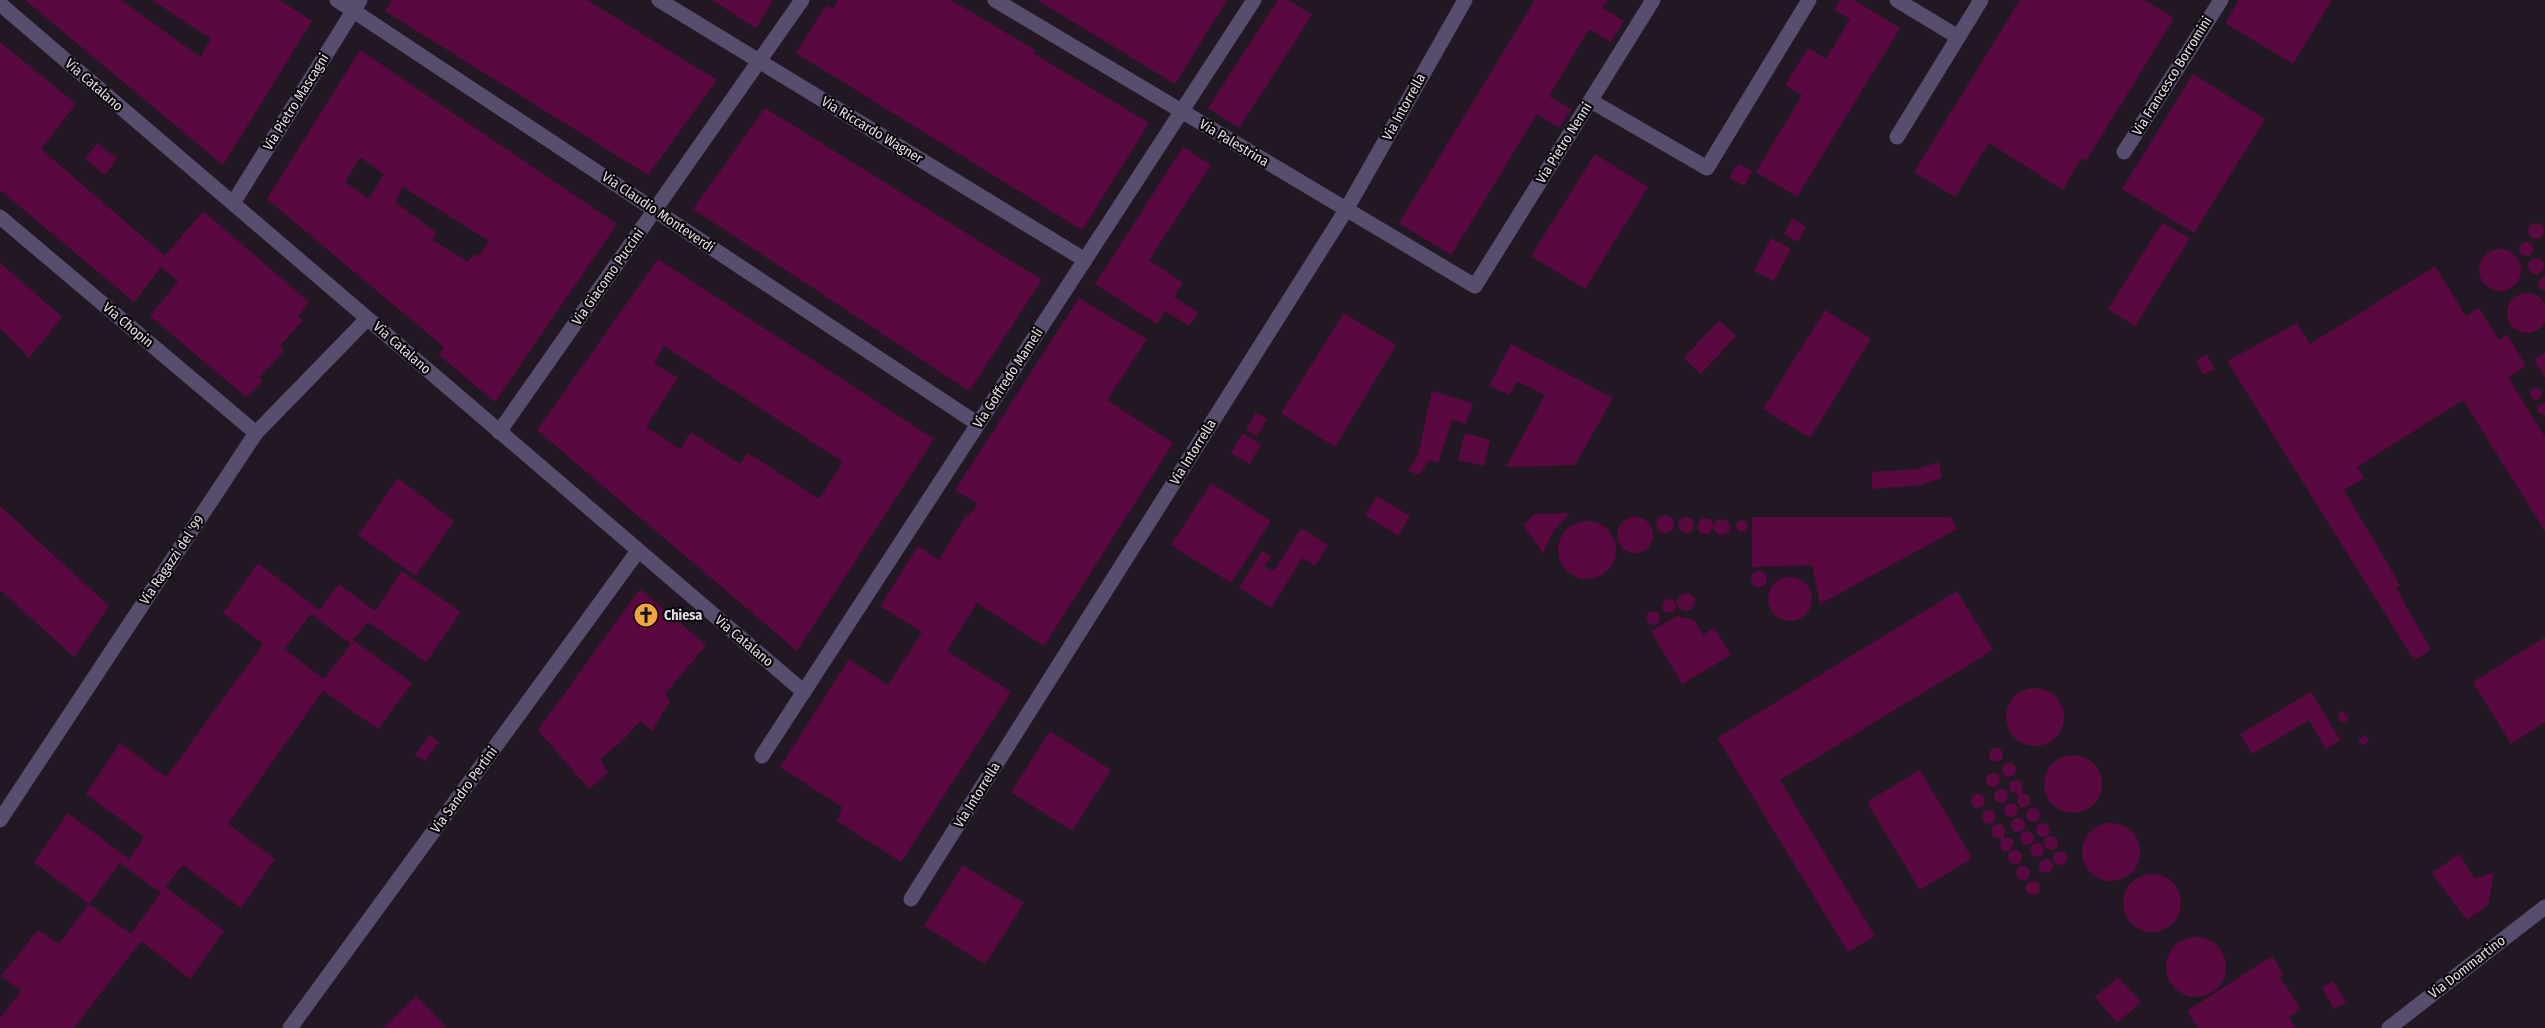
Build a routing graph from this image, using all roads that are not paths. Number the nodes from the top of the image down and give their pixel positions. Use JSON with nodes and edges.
{"nodes":[{"id":1,"x":337,"y":0,"type":"edge"},
{"id":2,"x":659,"y":0,"type":"edge"},
{"id":3,"x":802,"y":0,"type":"edge"},
{"id":4,"x":995,"y":0,"type":"edge"},
{"id":5,"x":1254,"y":0,"type":"edge"},
{"id":6,"x":1464,"y":0,"type":"edge"},
{"id":7,"x":1653,"y":0,"type":"edge"},
{"id":8,"x":1809,"y":0,"type":"edge"},
{"id":9,"x":1898,"y":0,"type":"edge"},
{"id":10,"x":1981,"y":0,"type":"edge"},
{"id":11,"x":2221,"y":0,"type":"edge"},
{"id":12,"x":0,"y":4,"type":"edge"},
{"id":13,"x":357,"y":5,"type":"edge"},
{"id":14,"x":1958,"y":37,"type":"junction"},
{"id":15,"x":759,"y":61,"type":"junction"},
{"id":16,"x":1591,"y":101,"type":"junction"},
{"id":17,"x":1181,"y":112,"type":"junction"},
{"id":18,"x":1897,"y":137,"type":"dead end"},
{"id":19,"x":2124,"y":152,"type":"dead end"},
{"id":20,"x":233,"y":204,"type":"junction"},
{"id":21,"x":655,"y":210,"type":"junction"},
{"id":22,"x":1346,"y":210,"type":"junction"},
{"id":23,"x":0,"y":217,"type":"edge"},
{"id":24,"x":1085,"y":260,"type":"junction"},
{"id":25,"x":1474,"y":286,"type":"joint"},
{"id":26,"x":367,"y":318,"type":"junction"},
{"id":27,"x":978,"y":424,"type":"junction"},
{"id":28,"x":499,"y":432,"type":"junction"},
{"id":29,"x":256,"y":433,"type":"junction"},
{"id":30,"x":638,"y":551,"type":"junction"},
{"id":31,"x":804,"y":692,"type":"junction"},
{"id":32,"x":762,"y":756,"type":"dead end"},
{"id":33,"x":0,"y":820,"type":"edge"},
{"id":34,"x":911,"y":899,"type":"dead end"},
{"id":35,"x":2545,"y":907,"type":"edge"},
{"id":36,"x":290,"y":1028,"type":"edge"},
{"id":37,"x":2389,"y":1028,"type":"edge"}],
"edges":[{"from":1,"to":13,"type":"street","name":"Via Claudio Monteverdi"},
{"from":2,"to":15,"type":"street","name":"Via Riccardo Wagner"},
{"from":3,"to":15,"type":"street","name":"Via Giacomo Puccini"},
{"from":4,"to":17,"type":"street","name":"Via Palestrina"},
{"from":5,"to":17,"type":"street","name":"Via Goffredo Mameli"},
{"from":6,"to":22,"type":"street","name":"Via Intorrella"},
{"from":7,"to":16,"type":"street","name":"Via Pietro Nenni"},
{"from":8,"to":16,"type":"street"},
{"from":9,"to":14,"type":"street"},
{"from":10,"to":14,"type":"street"},
{"from":11,"to":19,"type":"street","name":"Via Francesco Borromini"},
{"from":12,"to":20,"type":"street","name":"Via Catalano"},
{"from":13,"to":20,"type":"street","name":"Via Pietro Mascagni"},
{"from":13,"to":21,"type":"street","name":"Via Claudio Monteverdi"},
{"from":14,"to":18,"type":"street"},
{"from":15,"to":21,"type":"street","name":"Via Giacomo Puccini"},
{"from":15,"to":24,"type":"street","name":"Via Riccardo Wagner"},
{"from":16,"to":25,"type":"street","name":"Via Pietro Nenni"},
{"from":17,"to":22,"type":"street","name":"Via Palestrina"},
{"from":17,"to":24,"type":"street","name":"Via Goffredo Mameli"},
{"from":20,"to":26,"type":"street","name":"Via Catalano"},
{"from":21,"to":27,"type":"street","name":"Via Claudio Monteverdi"},
{"from":21,"to":28,"type":"street","name":"Via Giacomo Puccini"},
{"from":22,"to":25,"type":"street","name":"Via Palestrina"},
{"from":22,"to":34,"type":"street","name":"Via Intorrella"},
{"from":23,"to":29,"type":"street","name":"Via Chopin"},
{"from":24,"to":27,"type":"street","name":"Via Goffredo Mameli"},
{"from":26,"to":28,"type":"street","name":"Via Catalano"},
{"from":26,"to":29,"type":"street","name":"Via Ragazzi del '99"},
{"from":27,"to":31,"type":"street","name":"Via Goffredo Mameli"},
{"from":28,"to":30,"type":"street","name":"Via Catalano"},
{"from":29,"to":33,"type":"street","name":"Via Ragazzi del '99"},
{"from":30,"to":31,"type":"street","name":"Via Catalano"},
{"from":30,"to":36,"type":"street","name":"Via Sandro Pertini"},
{"from":31,"to":32,"type":"street","name":"Via Goffredo Mameli"},
{"from":35,"to":37,"type":"street","name":"Via Dommartino"}]}
